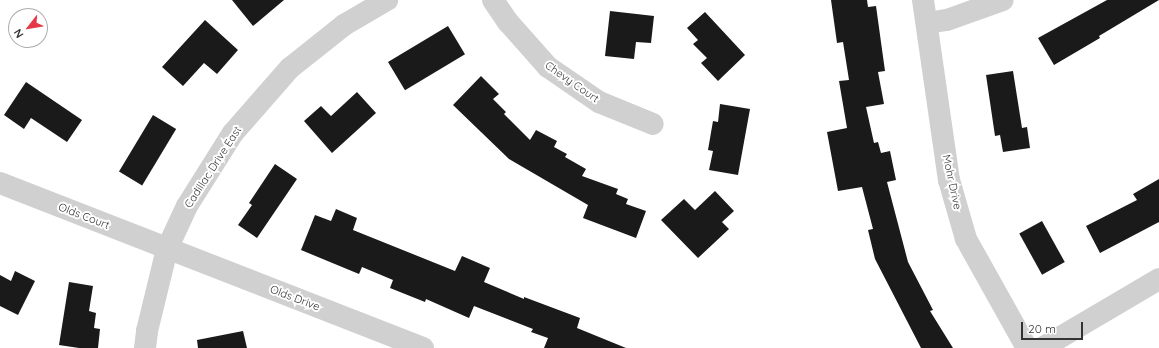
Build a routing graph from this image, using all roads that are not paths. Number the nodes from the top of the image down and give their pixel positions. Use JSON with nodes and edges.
{"nodes":[{"id":1,"x":387,"y":0,"type":"edge"},
{"id":2,"x":492,"y":0,"type":"edge"},
{"id":3,"x":923,"y":0,"type":"edge"},
{"id":4,"x":1003,"y":0,"type":"edge"},
{"id":5,"x":927,"y":23,"type":"junction"},
{"id":6,"x":653,"y":124,"type":"dead end"},
{"id":7,"x":0,"y":184,"type":"edge"},
{"id":8,"x":167,"y":249,"type":"junction"},
{"id":9,"x":1159,"y":279,"type":"edge"},
{"id":10,"x":145,"y":348,"type":"edge"},
{"id":11,"x":423,"y":348,"type":"edge"},
{"id":12,"x":1027,"y":348,"type":"edge"},
{"id":13,"x":1042,"y":348,"type":"edge"}],
"edges":[{"from":1,"to":8,"type":"street","name":"Cadillac Drive East"},
{"from":2,"to":6,"type":"street","name":"Chevy Court"},
{"from":3,"to":5,"type":"street","name":"Mohr Drive"},
{"from":4,"to":5,"type":"street"},
{"from":5,"to":12,"type":"street","name":"Mohr Drive"},
{"from":7,"to":8,"type":"street","name":"Olds Court"},
{"from":8,"to":10,"type":"street","name":"Cadillac Drive East"},
{"from":8,"to":11,"type":"street","name":"Olds Drive"},
{"from":9,"to":13,"type":"street"}]}
